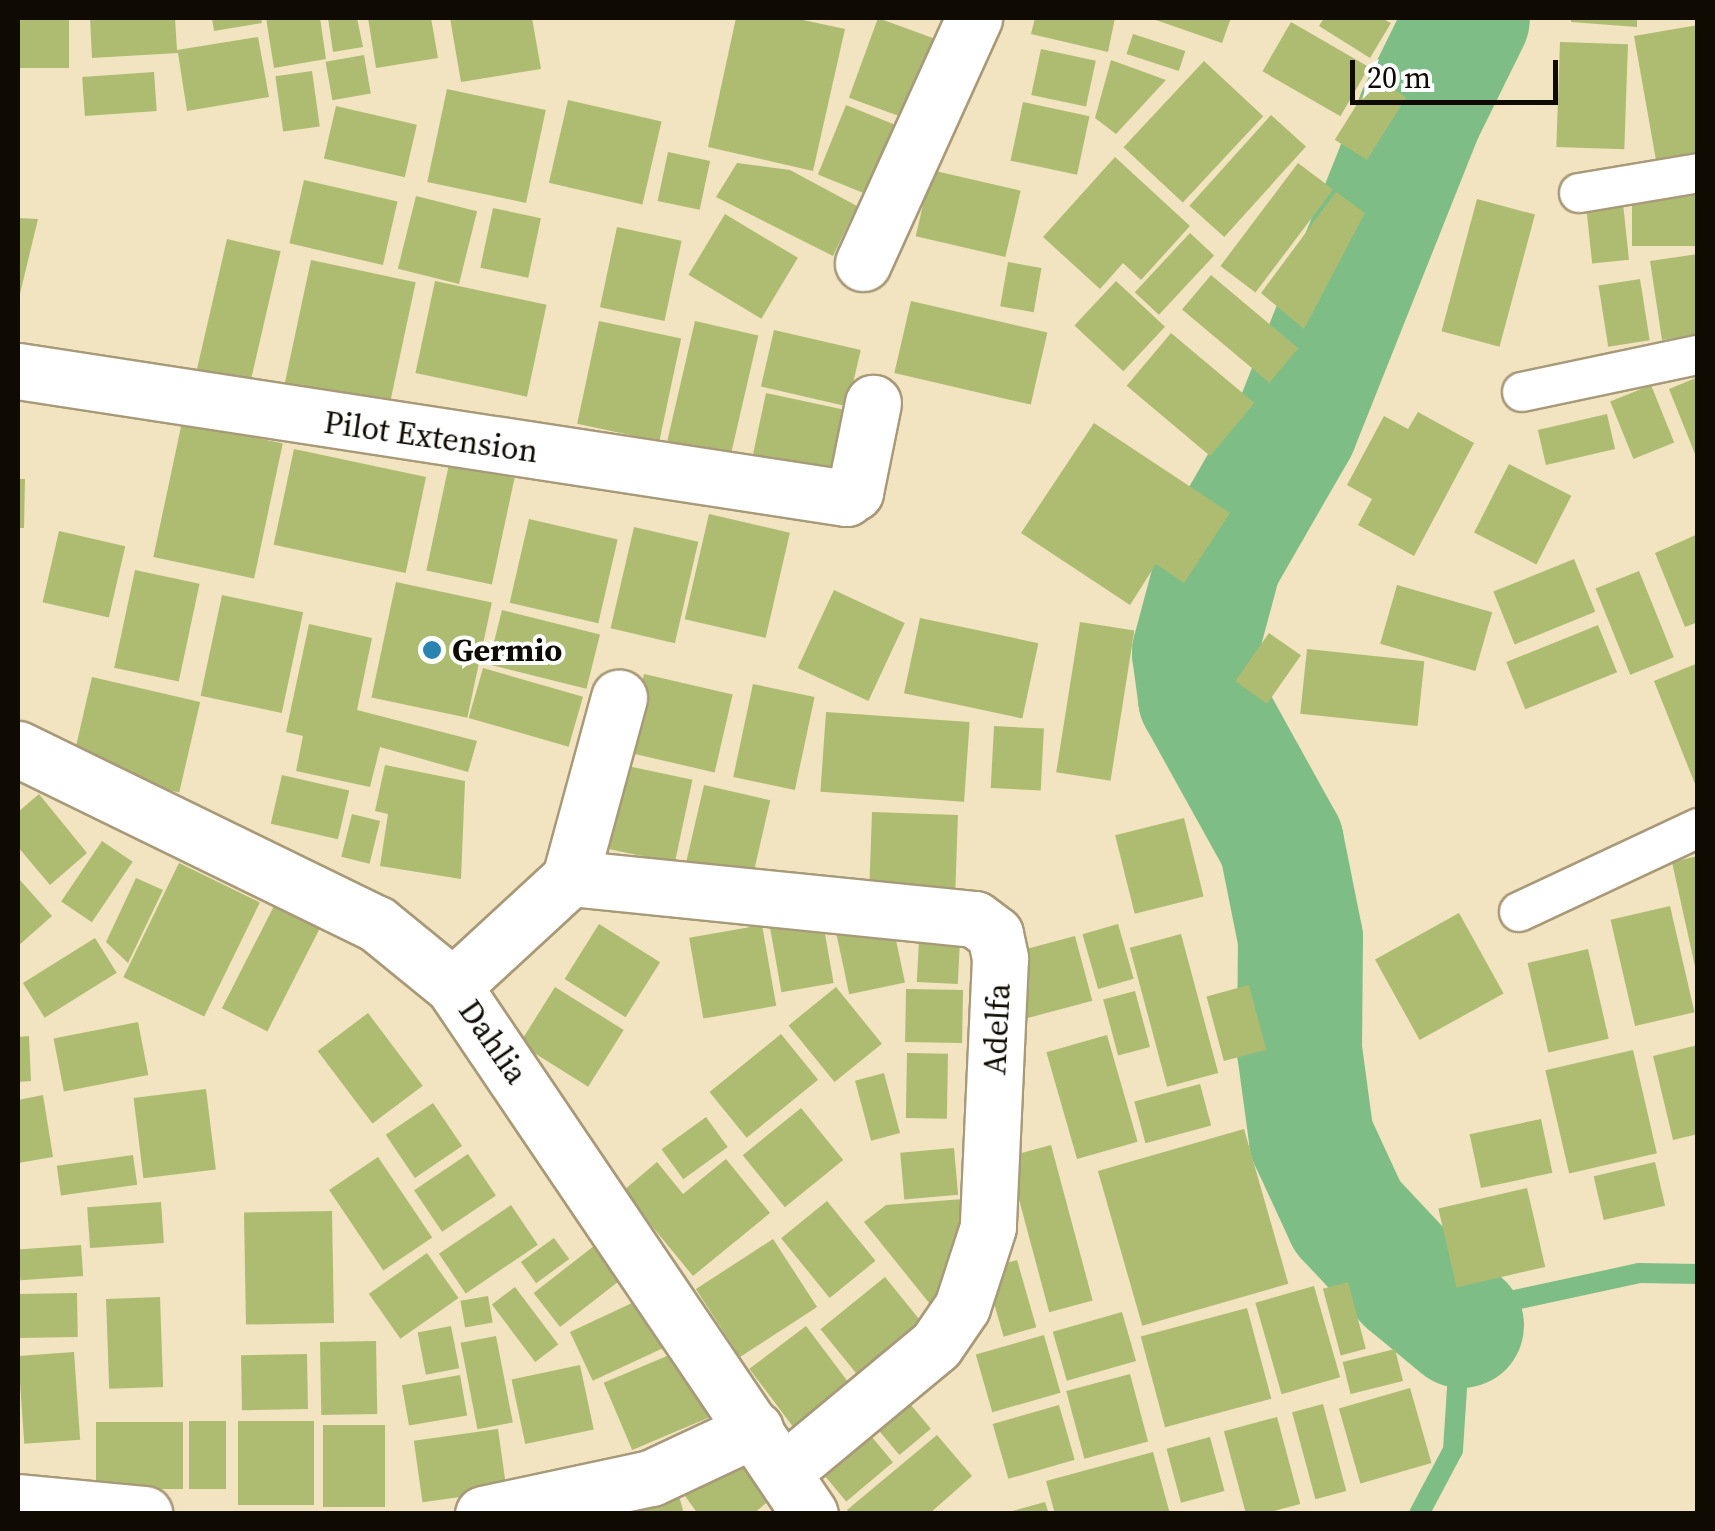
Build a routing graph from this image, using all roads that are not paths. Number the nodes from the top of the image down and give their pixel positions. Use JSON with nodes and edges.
{"nodes":[{"id":1,"x":974,"y":18,"type":"edge"},
{"id":2,"x":1698,"y":173,"type":"edge"},
{"id":3,"x":1580,"y":193,"type":"dead end"},
{"id":4,"x":862,"y":263,"type":"dead end"},
{"id":5,"x":1698,"y":356,"type":"edge"},
{"id":6,"x":18,"y":371,"type":"edge"},
{"id":7,"x":1522,"y":392,"type":"dead end"},
{"id":8,"x":873,"y":402,"type":"dead end"},
{"id":9,"x":619,"y":698,"type":"dead end"},
{"id":10,"x":18,"y":749,"type":"edge"},
{"id":11,"x":1698,"y":828,"type":"edge"},
{"id":12,"x":570,"y":878,"type":"junction"},
{"id":13,"x":1519,"y":912,"type":"dead end"},
{"id":14,"x":454,"y":986,"type":"junction"},
{"id":15,"x":783,"y":1472,"type":"edge"},
{"id":16,"x":18,"y":1502,"type":"edge"},
{"id":17,"x":144,"y":1514,"type":"edge"},
{"id":18,"x":483,"y":1514,"type":"edge"}],
"edges":[{"from":1,"to":4,"type":"street"},
{"from":2,"to":3,"type":"lane"},
{"from":5,"to":7,"type":"lane"},
{"from":6,"to":8,"type":"street","name":"Pilot Extension"},
{"from":9,"to":12,"type":"street"},
{"from":10,"to":14,"type":"street","name":"Dahlia"},
{"from":11,"to":13,"type":"lane"},
{"from":12,"to":14,"type":"street"},
{"from":12,"to":15,"type":"street","name":"Adelfa"},
{"from":14,"to":15,"type":"street","name":"Dahlia"},
{"from":15,"to":18,"type":"street"},
{"from":16,"to":17,"type":"street"}]}
